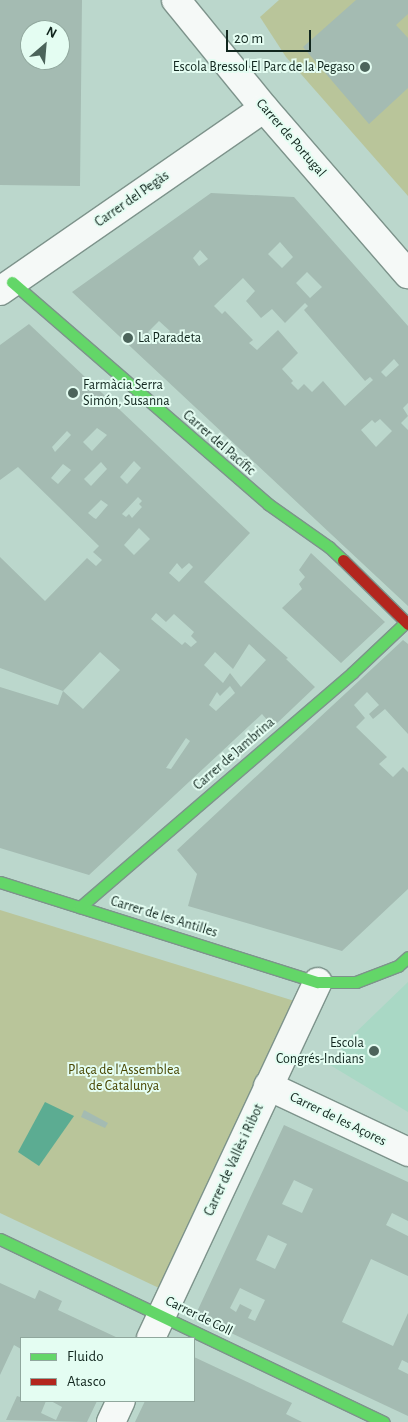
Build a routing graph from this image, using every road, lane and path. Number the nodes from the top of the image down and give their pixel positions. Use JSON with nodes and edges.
{"nodes":[{"id":1,"x":176,"y":0,"type":"edge"},
{"id":2,"x":264,"y":108,"type":"junction"},
{"id":3,"x":408,"y":274,"type":"edge"},
{"id":4,"x":6,"y":287,"type":"edge"},
{"id":5,"x":407,"y":623,"type":"edge"},
{"id":6,"x":0,"y":882,"type":"edge"},
{"id":7,"x":80,"y":907,"type":"junction"},
{"id":8,"x":408,"y":957,"type":"edge"},
{"id":9,"x":318,"y":982,"type":"junction"},
{"id":10,"x":268,"y":1086,"type":"junction"},
{"id":11,"x":408,"y":1152,"type":"edge"},
{"id":12,"x":0,"y":1239,"type":"edge"},
{"id":13,"x":157,"y":1326,"type":"edge"},
{"id":14,"x":183,"y":1337,"type":"edge"},
{"id":15,"x":195,"y":1342,"type":"edge"},
{"id":16,"x":121,"y":1402,"type":"edge"},
{"id":17,"x":111,"y":1422,"type":"edge"},
{"id":18,"x":384,"y":1422,"type":"edge"}],
"edges":[{"from":1,"to":2,"type":"street","name":"Carrer de Portugal"},
{"from":2,"to":3,"type":"street","name":"Carrer de Portugal"},
{"from":2,"to":4,"type":"street","name":"Carrer del Pegàs"},
{"from":4,"to":5,"type":"street","name":"Carrer del Pacífic"},
{"from":5,"to":7,"type":"street","name":"Carrer de Jambrina"},
{"from":6,"to":7,"type":"street","name":"Carrer de les Antilles"},
{"from":7,"to":9,"type":"street","name":"Carrer de les Antilles"},
{"from":8,"to":9,"type":"street","name":"Carrer de les Antilles"},
{"from":9,"to":10,"type":"street","name":"Carrer de Vallès i Ribot"},
{"from":10,"to":11,"type":"street","name":"Carrer de les Açores"},
{"from":10,"to":13,"type":"street","name":"Carrer de Vallès i Ribot"},
{"from":12,"to":13,"type":"street","name":"Carrer de Coll"},
{"from":13,"to":14,"type":"street","name":"Carrer de Coll"},
{"from":15,"to":18,"type":"street","name":"Carrer de Coll"},
{"from":16,"to":17,"type":"street"}]}
